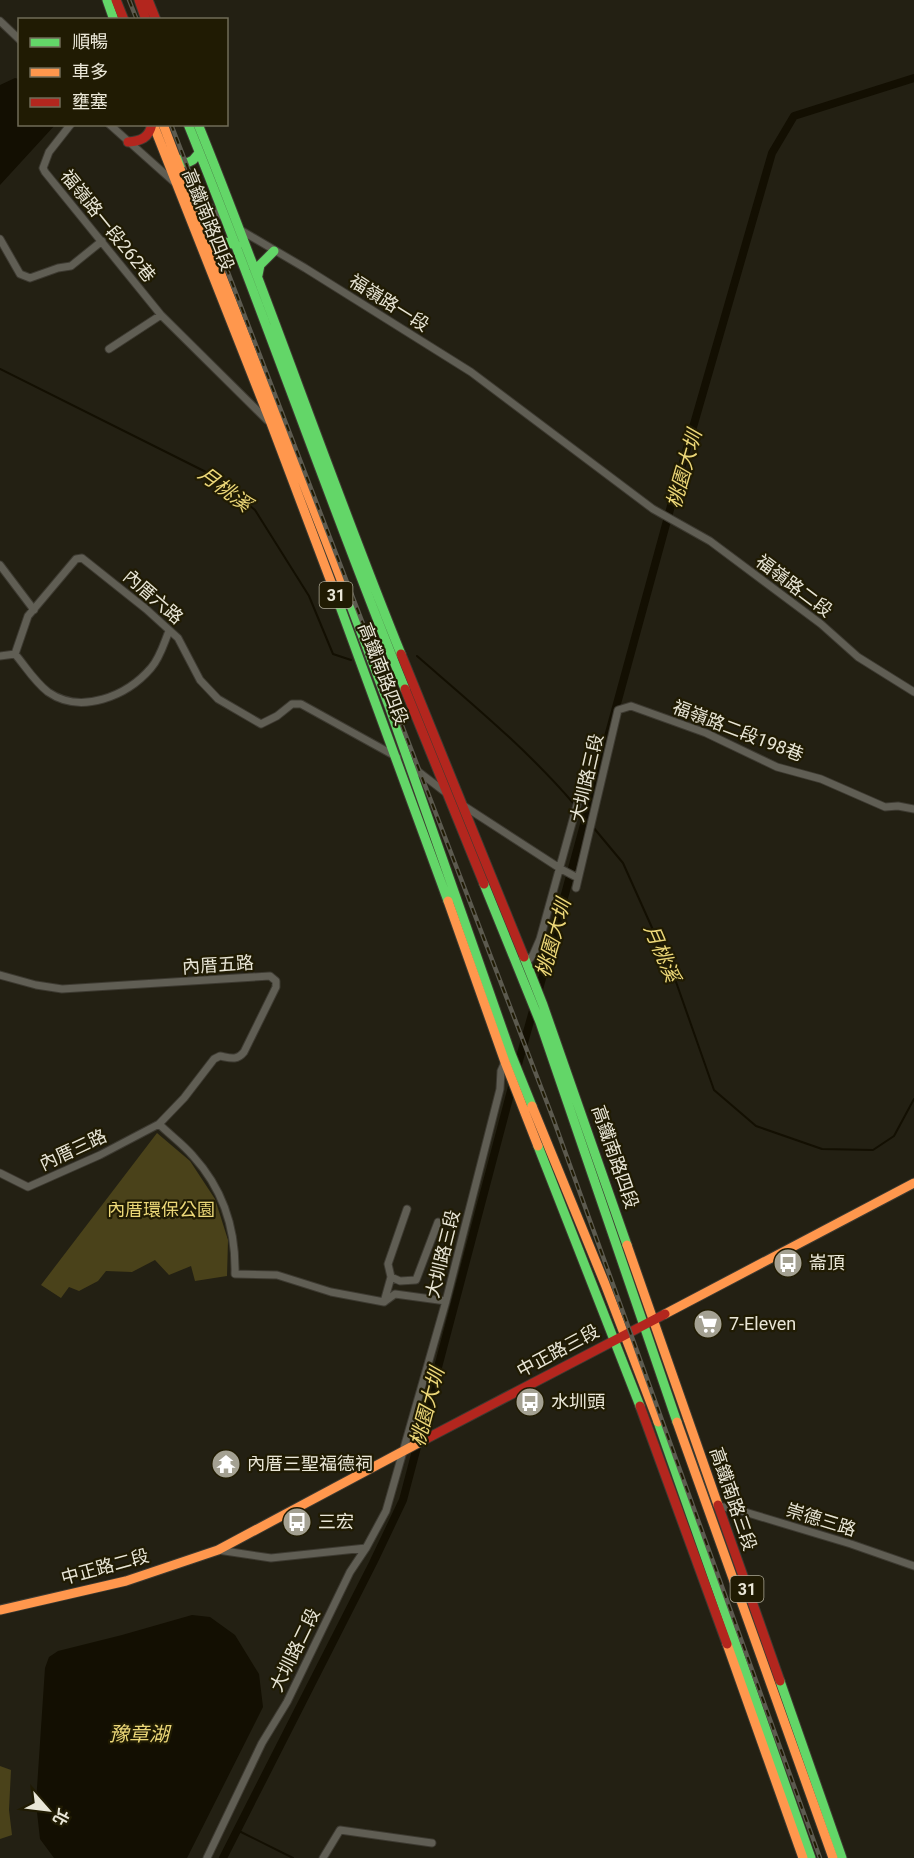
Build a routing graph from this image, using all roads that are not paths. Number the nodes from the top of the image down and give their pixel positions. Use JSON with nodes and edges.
{"nodes":[{"id":1,"x":107,"y":0,"type":"edge"},
{"id":2,"x":116,"y":0,"type":"edge"},
{"id":3,"x":142,"y":2,"type":"edge"},
{"id":4,"x":113,"y":18,"type":"edge"},
{"id":5,"x":123,"y":18,"type":"edge"},
{"id":6,"x":146,"y":18,"type":"edge"},
{"id":7,"x":154,"y":18,"type":"edge"},
{"id":8,"x":0,"y":21,"type":"edge"},
{"id":9,"x":18,"y":38,"type":"edge"},
{"id":10,"x":69,"y":126,"type":"edge"},
{"id":11,"x":111,"y":126,"type":"edge"},
{"id":12,"x":152,"y":126,"type":"edge"},
{"id":13,"x":154,"y":126,"type":"edge"},
{"id":14,"x":164,"y":126,"type":"edge"},
{"id":15,"x":189,"y":126,"type":"edge"},
{"id":16,"x":199,"y":126,"type":"edge"},
{"id":17,"x":128,"y":142,"type":"junction"},
{"id":18,"x":199,"y":153,"type":"junction"},
{"id":19,"x":176,"y":158,"type":"junction"},
{"id":20,"x":176,"y":184,"type":"junction"},
{"id":21,"x":188,"y":192,"type":"junction"},
{"id":22,"x":227,"y":220,"type":"junction"},
{"id":23,"x":242,"y":232,"type":"junction"},
{"id":24,"x":0,"y":239,"type":"edge"},
{"id":25,"x":102,"y":241,"type":"junction"},
{"id":26,"x":237,"y":246,"type":"junction"},
{"id":27,"x":211,"y":250,"type":"junction"},
{"id":28,"x":274,"y":251,"type":"junction"},
{"id":29,"x":258,"y":276,"type":"junction"},
{"id":30,"x":161,"y":315,"type":"junction"},
{"id":31,"x":109,"y":349,"type":"dead end"},
{"id":32,"x":271,"y":423,"type":"junction"},
{"id":33,"x":314,"y":509,"type":"junction"},
{"id":34,"x":655,"y":510,"type":"joint"},
{"id":35,"x":324,"y":564,"type":"junction"},
{"id":36,"x":0,"y":565,"type":"edge"},
{"id":37,"x":34,"y":610,"type":"junction"},
{"id":38,"x":375,"y":615,"type":"junction"},
{"id":39,"x":169,"y":631,"type":"junction"},
{"id":40,"x":398,"y":646,"type":"junction"},
{"id":41,"x":15,"y":654,"type":"junction"},
{"id":42,"x":0,"y":656,"type":"edge"},
{"id":43,"x":914,"y":692,"type":"edge"},
{"id":44,"x":618,"y":710,"type":"joint"},
{"id":45,"x":396,"y":756,"type":"junction"},
{"id":46,"x":410,"y":765,"type":"junction"},
{"id":47,"x":582,"y":787,"type":"dead end"},
{"id":48,"x":449,"y":795,"type":"junction"},
{"id":49,"x":464,"y":806,"type":"junction"},
{"id":50,"x":914,"y":809,"type":"edge"},
{"id":51,"x":422,"y":832,"type":"junction"},
{"id":52,"x":479,"y":844,"type":"junction"},
{"id":53,"x":447,"y":870,"type":"junction"},
{"id":54,"x":561,"y":870,"type":"junction"},
{"id":55,"x":578,"y":878,"type":"junction"},
{"id":56,"x":483,"y":879,"type":"junction"},
{"id":57,"x":576,"y":888,"type":"dead end"},
{"id":58,"x":527,"y":962,"type":"junction"},
{"id":59,"x":0,"y":975,"type":"edge"},
{"id":60,"x":508,"y":1062,"type":"junction"},
{"id":61,"x":159,"y":1124,"type":"junction"},
{"id":62,"x":0,"y":1173,"type":"edge"},
{"id":63,"x":914,"y":1183,"type":"edge"},
{"id":64,"x":407,"y":1209,"type":"dead end"},
{"id":65,"x":438,"y":1222,"type":"dead end"},
{"id":66,"x":391,"y":1277,"type":"junction"},
{"id":67,"x":446,"y":1300,"type":"junction"},
{"id":68,"x":384,"y":1302,"type":"junction"},
{"id":69,"x":653,"y":1320,"type":"junction"},
{"id":70,"x":643,"y":1325,"type":"junction"},
{"id":71,"x":619,"y":1338,"type":"junction"},
{"id":72,"x":403,"y":1452,"type":"junction"},
{"id":73,"x":718,"y":1506,"type":"junction"},
{"id":74,"x":366,"y":1548,"type":"junction"},
{"id":75,"x":218,"y":1550,"type":"junction"},
{"id":76,"x":914,"y":1566,"type":"edge"},
{"id":77,"x":0,"y":1610,"type":"edge"},
{"id":78,"x":765,"y":1666,"type":"junction"},
{"id":79,"x":783,"y":1691,"type":"junction"},
{"id":80,"x":432,"y":1843,"type":"dead end"},
{"id":81,"x":207,"y":1858,"type":"edge"},
{"id":82,"x":323,"y":1858,"type":"edge"},
{"id":83,"x":803,"y":1858,"type":"edge"},
{"id":84,"x":811,"y":1858,"type":"edge"},
{"id":85,"x":833,"y":1858,"type":"edge"},
{"id":86,"x":842,"y":1858,"type":"edge"}],
"edges":[{"from":1,"to":4,"type":"main road"},
{"from":2,"to":5,"type":"main road"},
{"from":3,"to":6,"type":"main road"},
{"from":3,"to":7,"type":"main road"},
{"from":8,"to":9,"type":"street"},
{"from":10,"to":25,"type":"street","name":"福嶺路一段262巷"},
{"from":11,"to":17,"type":"street","name":"福嶺路一段"},
{"from":12,"to":17,"type":"main road"},
{"from":13,"to":20,"type":"main road","name":"高鐵南路四段","number":"31"},
{"from":14,"to":19,"type":"main road","name":"高鐵南路四段","number":"31"},
{"from":15,"to":18,"type":"main road","name":"高鐵南路四段","number":"31"},
{"from":16,"to":23,"type":"main road","name":"高鐵南路四段","number":"31"},
{"from":17,"to":20,"type":"street","name":"福嶺路一段"},
{"from":18,"to":19,"type":"main road"},
{"from":18,"to":22,"type":"main road","name":"高鐵南路四段","number":"31"},
{"from":19,"to":21,"type":"main road","name":"高鐵南路四段","number":"31"},
{"from":20,"to":21,"type":"street","name":"福嶺路一段"},
{"from":20,"to":32,"type":"main road","name":"高鐵南路四段","number":"31"},
{"from":21,"to":22,"type":"street","name":"福嶺路一段"},
{"from":21,"to":27,"type":"main road","name":"高鐵南路四段","number":"31"},
{"from":22,"to":23,"type":"street","name":"福嶺路一段"},
{"from":22,"to":26,"type":"main road","name":"高鐵南路四段","number":"31"},
{"from":23,"to":28,"type":"street","name":"福嶺路一段"},
{"from":23,"to":29,"type":"main road","name":"高鐵南路四段","number":"31"},
{"from":24,"to":25,"type":"street"},
{"from":25,"to":30,"type":"street","name":"福嶺路一段262巷"},
{"from":26,"to":27,"type":"main road"},
{"from":26,"to":38,"type":"main road","name":"高鐵南路四段","number":"31"},
{"from":27,"to":33,"type":"main road","name":"高鐵南路四段","number":"31"},
{"from":28,"to":29,"type":"main road"},
{"from":28,"to":34,"type":"street","name":"福嶺路一段"},
{"from":29,"to":40,"type":"main road","name":"高鐵南路四段","number":"31"},
{"from":30,"to":31,"type":"street"},
{"from":30,"to":32,"type":"street","name":"福嶺路一段262巷"},
{"from":32,"to":35,"type":"main road","name":"高鐵南路四段","number":"31"},
{"from":33,"to":35,"type":"main road"},
{"from":33,"to":46,"type":"main road","name":"高鐵南路四段","number":"31"},
{"from":34,"to":43,"type":"street","name":"福嶺路二段"},
{"from":35,"to":45,"type":"main road","name":"高鐵南路四段","number":"31"},
{"from":36,"to":37,"type":"street"},
{"from":37,"to":39,"type":"street","name":"內厝六路"},
{"from":37,"to":41,"type":"street","name":"內厝六路"},
{"from":38,"to":40,"type":"main road"},
{"from":38,"to":48,"type":"main road","name":"高鐵南路四段","number":"31"},
{"from":39,"to":41,"type":"street"},
{"from":39,"to":45,"type":"street","name":"內厝六路"},
{"from":40,"to":49,"type":"main road","name":"高鐵南路四段","number":"31"},
{"from":41,"to":42,"type":"street"},
{"from":44,"to":50,"type":"street","name":"福嶺路二段198巷"},
{"from":44,"to":55,"type":"street","name":"大圳路三段"},
{"from":45,"to":46,"type":"street"},
{"from":45,"to":51,"type":"main road","name":"高鐵南路四段","number":"31"},
{"from":46,"to":48,"type":"street"},
{"from":46,"to":53,"type":"main road","name":"高鐵南路四段","number":"31"},
{"from":47,"to":54,"type":"street","name":"大圳路三段"},
{"from":48,"to":49,"type":"street"},
{"from":48,"to":56,"type":"main road","name":"高鐵南路四段","number":"31"},
{"from":49,"to":52,"type":"main road","name":"高鐵南路四段","number":"31"},
{"from":49,"to":54,"type":"street"},
{"from":51,"to":53,"type":"main road"},
{"from":51,"to":60,"type":"main road","name":"高鐵南路四段","number":"31"},
{"from":52,"to":56,"type":"main road"},
{"from":52,"to":58,"type":"main road","name":"高鐵南路四段","number":"31"},
{"from":53,"to":60,"type":"main road","name":"高鐵南路四段","number":"31"},
{"from":54,"to":55,"type":"street"},
{"from":54,"to":58,"type":"street","name":"大圳路三段"},
{"from":55,"to":57,"type":"street","name":"大圳路三段"},
{"from":56,"to":70,"type":"main road","name":"高鐵南路四段","number":"31"},
{"from":58,"to":69,"type":"main road","name":"高鐵南路四段","number":"31"},
{"from":59,"to":61,"type":"street","name":"內厝五路"},
{"from":60,"to":67,"type":"street","name":"大圳路三段"},
{"from":60,"to":71,"type":"main road","number":"31"},
{"from":60,"to":71,"type":"main road","number":"31"},
{"from":61,"to":62,"type":"street","name":"內厝三路"},
{"from":61,"to":68,"type":"street"},
{"from":63,"to":69,"type":"main road","name":"中正路三段"},
{"from":64,"to":66,"type":"street"},
{"from":65,"to":66,"type":"street"},
{"from":66,"to":68,"type":"street"},
{"from":67,"to":68,"type":"street"},
{"from":67,"to":72,"type":"street","name":"大圳路三段"},
{"from":69,"to":70,"type":"main road","name":"中正路三段"},
{"from":69,"to":73,"type":"main road","name":"高鐵南路三段","number":"31"},
{"from":70,"to":71,"type":"main road","name":"中正路三段"},
{"from":70,"to":78,"type":"main road","name":"高鐵南路三段","number":"31"},
{"from":71,"to":72,"type":"main road","name":"中正路三段"},
{"from":71,"to":83,"type":"main road","number":"31"},
{"from":71,"to":84,"type":"main road","number":"31"},
{"from":72,"to":74,"type":"street","name":"大圳路二段"},
{"from":72,"to":75,"type":"main road","name":"中正路三段"},
{"from":73,"to":76,"type":"street","name":"崇德三路"},
{"from":73,"to":79,"type":"main road","name":"高鐵南路三段","number":"31"},
{"from":74,"to":75,"type":"street"},
{"from":74,"to":81,"type":"street","name":"大圳路二段"},
{"from":75,"to":77,"type":"main road","name":"中正路二段"},
{"from":78,"to":79,"type":"main road"},
{"from":78,"to":85,"type":"main road","name":"高鐵南路三段","number":"31"},
{"from":79,"to":86,"type":"main road","name":"高鐵南路三段","number":"31"},
{"from":80,"to":82,"type":"street"}]}
